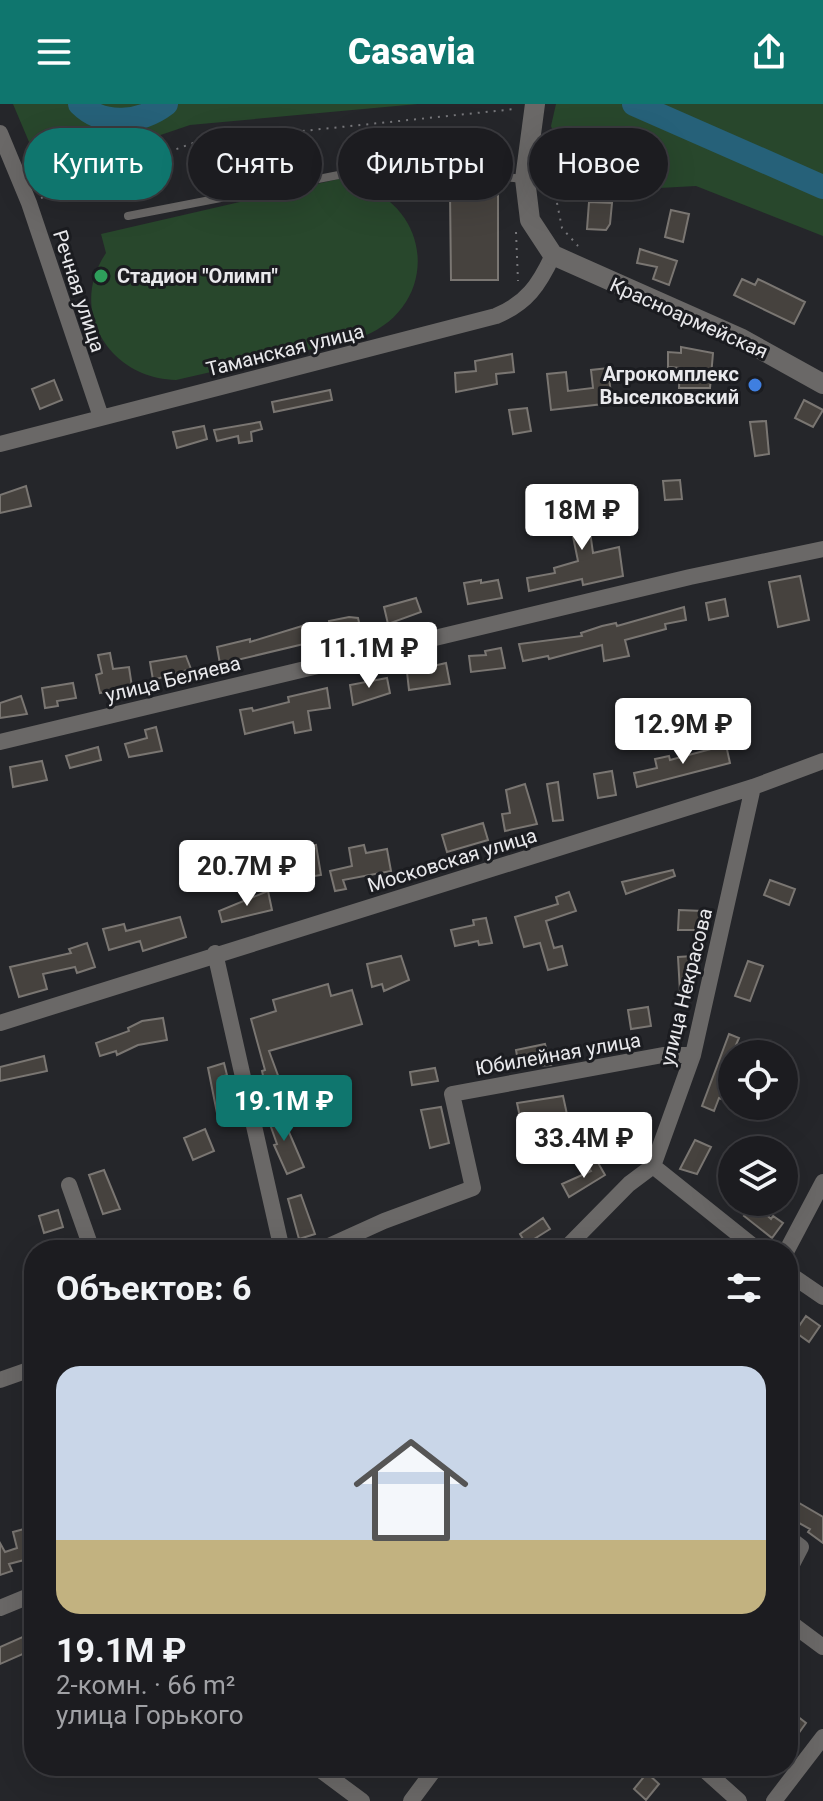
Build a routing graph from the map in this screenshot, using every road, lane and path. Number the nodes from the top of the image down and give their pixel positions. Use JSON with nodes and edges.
{"nodes":[{"id":1,"x":529,"y":106,"type":"edge"},
{"id":2,"x":0,"y":133,"type":"edge"},
{"id":3,"x":525,"y":179,"type":"junction"},
{"id":4,"x":556,"y":200,"type":"edge"},
{"id":5,"x":29,"y":203,"type":"junction"},
{"id":6,"x":128,"y":216,"type":"dead end"},
{"id":7,"x":579,"y":247,"type":"dead end"},
{"id":8,"x":553,"y":255,"type":"junction"},
{"id":9,"x":823,"y":384,"type":"edge"},
{"id":10,"x":101,"y":417,"type":"junction"},
{"id":11,"x":0,"y":444,"type":"edge"},
{"id":12,"x":823,"y":549,"type":"edge"},
{"id":13,"x":0,"y":742,"type":"edge"},
{"id":14,"x":823,"y":761,"type":"edge"},
{"id":15,"x":753,"y":787,"type":"junction"},
{"id":16,"x":215,"y":953,"type":"junction"},
{"id":17,"x":0,"y":1023,"type":"edge"},
{"id":18,"x":693,"y":1055,"type":"junction"},
{"id":19,"x":653,"y":1166,"type":"junction"},
{"id":20,"x":823,"y":1182,"type":"edge"},
{"id":21,"x":69,"y":1185,"type":"dead end"},
{"id":22,"x":88,"y":1240,"type":"edge"},
{"id":23,"x":280,"y":1240,"type":"edge"},
{"id":24,"x":345,"y":1240,"type":"edge"},
{"id":25,"x":574,"y":1240,"type":"edge"},
{"id":26,"x":746,"y":1240,"type":"edge"},
{"id":27,"x":792,"y":1240,"type":"edge"},
{"id":28,"x":798,"y":1280,"type":"edge"},
{"id":29,"x":823,"y":1297,"type":"edge"},
{"id":30,"x":24,"y":1372,"type":"edge"},
{"id":31,"x":0,"y":1380,"type":"edge"},
{"id":32,"x":24,"y":1598,"type":"edge"},
{"id":33,"x":0,"y":1608,"type":"edge"},
{"id":34,"x":798,"y":1628,"type":"edge"},
{"id":35,"x":823,"y":1647,"type":"edge"},
{"id":36,"x":823,"y":1737,"type":"edge"},
{"id":37,"x":798,"y":1770,"type":"edge"},
{"id":38,"x":328,"y":1776,"type":"edge"},
{"id":39,"x":430,"y":1776,"type":"edge"},
{"id":40,"x":711,"y":1776,"type":"edge"},
{"id":41,"x":793,"y":1776,"type":"edge"},
{"id":42,"x":362,"y":1801,"type":"edge"},
{"id":43,"x":411,"y":1801,"type":"edge"},
{"id":44,"x":739,"y":1801,"type":"edge"},
{"id":45,"x":774,"y":1801,"type":"edge"}],
"edges":[{"from":1,"to":3,"type":"street"},
{"from":1,"to":5,"type":"path"},
{"from":2,"to":5,"type":"street","name":"Речная улица"},
{"from":3,"to":6,"type":"lane"},
{"from":3,"to":8,"type":"street"},
{"from":4,"to":7,"type":"path"},
{"from":5,"to":10,"type":"street","name":"Речная улица"},
{"from":8,"to":9,"type":"street","name":"Красноармейская"},
{"from":8,"to":10,"type":"street","name":"Таманская улица"},
{"from":10,"to":11,"type":"street","name":"Таманская улица"},
{"from":12,"to":13,"type":"street","name":"улица Беляева"},
{"from":14,"to":15,"type":"street","name":"Московская улица"},
{"from":15,"to":16,"type":"street","name":"Московская улица"},
{"from":15,"to":18,"type":"street","name":"улица Некрасова"},
{"from":16,"to":17,"type":"street","name":"Московская улица"},
{"from":16,"to":23,"type":"street"},
{"from":18,"to":19,"type":"street","name":"улица Некрасова"},
{"from":18,"to":24,"type":"street","name":"Юбилейная улица"},
{"from":19,"to":25,"type":"street"},
{"from":19,"to":26,"type":"street"},
{"from":20,"to":27,"type":"street"},
{"from":21,"to":22,"type":"street"},
{"from":28,"to":29,"type":"street"},
{"from":30,"to":31,"type":"street"},
{"from":32,"to":33,"type":"street"},
{"from":34,"to":35,"type":"street"},
{"from":36,"to":37,"type":"street"},
{"from":38,"to":42,"type":"street"},
{"from":39,"to":43,"type":"street"},
{"from":40,"to":44,"type":"street"},
{"from":41,"to":45,"type":"street"}]}
